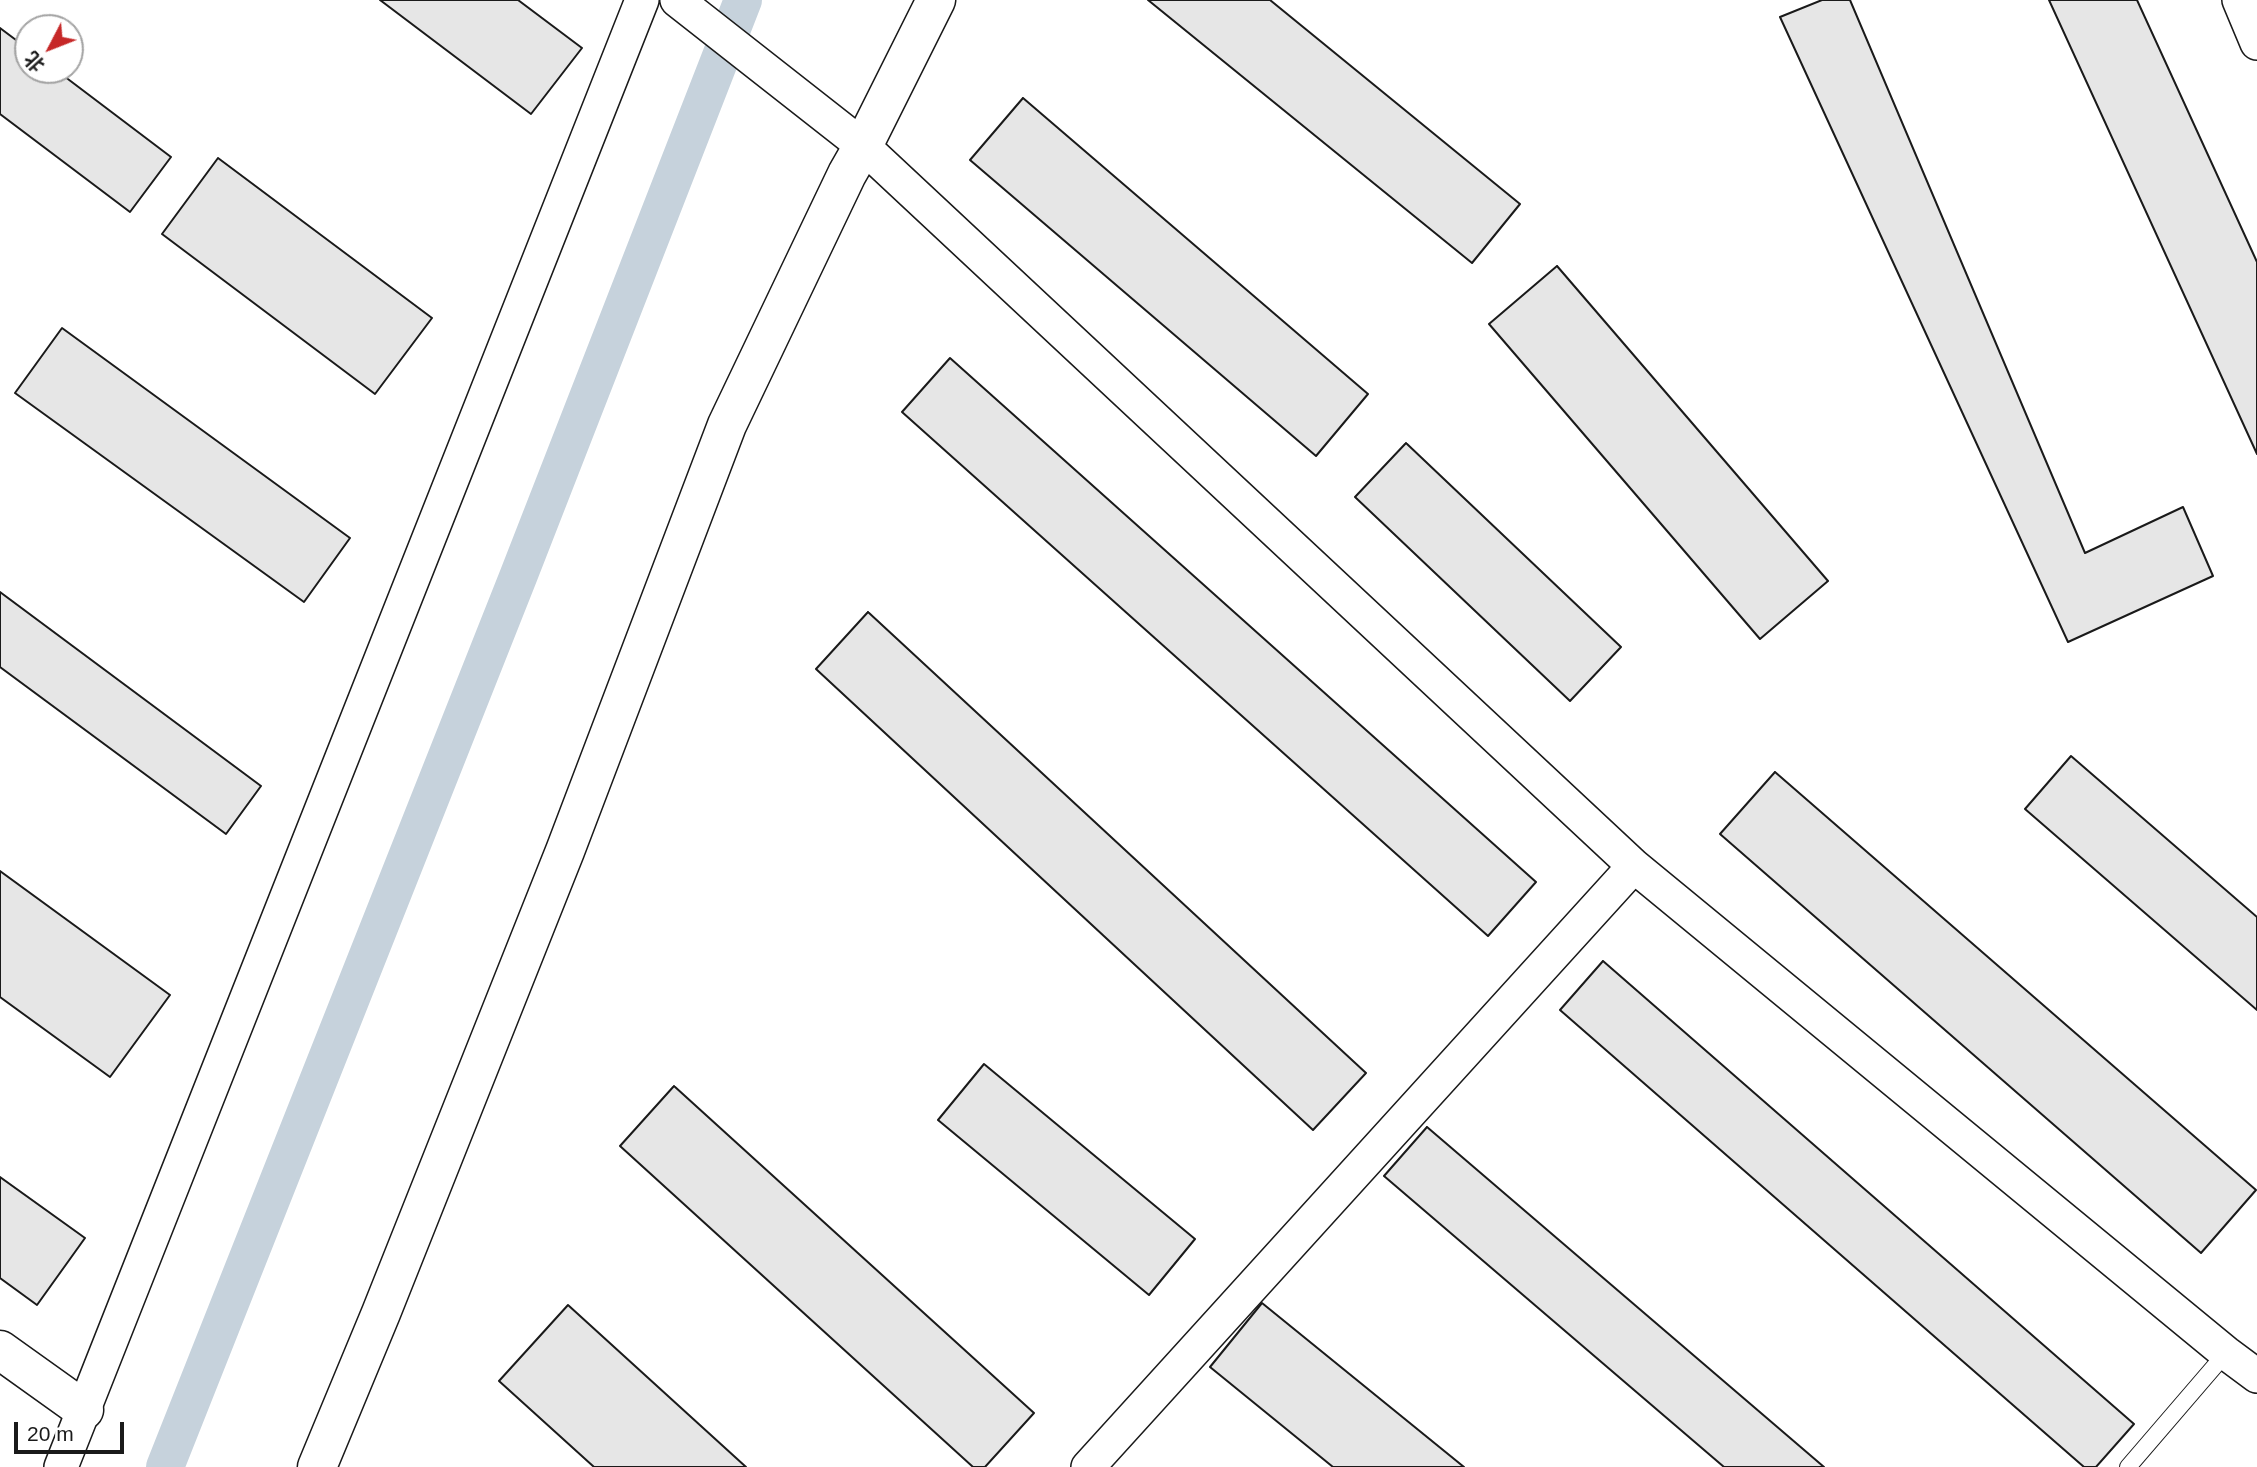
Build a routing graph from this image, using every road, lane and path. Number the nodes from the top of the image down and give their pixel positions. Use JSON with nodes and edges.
{"nodes":[{"id":1,"x":642,"y":0,"type":"edge"},
{"id":2,"x":936,"y":0,"type":"edge"},
{"id":3,"x":2239,"y":0,"type":"edge"},
{"id":4,"x":687,"y":9,"type":"edge"},
{"id":5,"x":2257,"y":43,"type":"edge"},
{"id":6,"x":863,"y":146,"type":"junction"},
{"id":7,"x":1634,"y":866,"type":"junction"},
{"id":8,"x":0,"y":1350,"type":"edge"},
{"id":9,"x":2226,"y":1353,"type":"junction"},
{"id":10,"x":2257,"y":1376,"type":"edge"},
{"id":11,"x":84,"y":1410,"type":"junction"},
{"id":12,"x":61,"y":1467,"type":"edge"},
{"id":13,"x":317,"y":1467,"type":"edge"},
{"id":14,"x":1088,"y":1467,"type":"edge"},
{"id":15,"x":2128,"y":1467,"type":"edge"}],
"edges":[{"from":1,"to":11,"type":"street"},
{"from":2,"to":6,"type":"main road"},
{"from":3,"to":5,"type":"street"},
{"from":4,"to":6,"type":"street"},
{"from":6,"to":7,"type":"street"},
{"from":6,"to":13,"type":"main road"},
{"from":7,"to":9,"type":"street"},
{"from":7,"to":14,"type":"street"},
{"from":8,"to":11,"type":"main road"},
{"from":9,"to":10,"type":"street"},
{"from":9,"to":15,"type":"lane"},
{"from":11,"to":12,"type":"street"}]}
